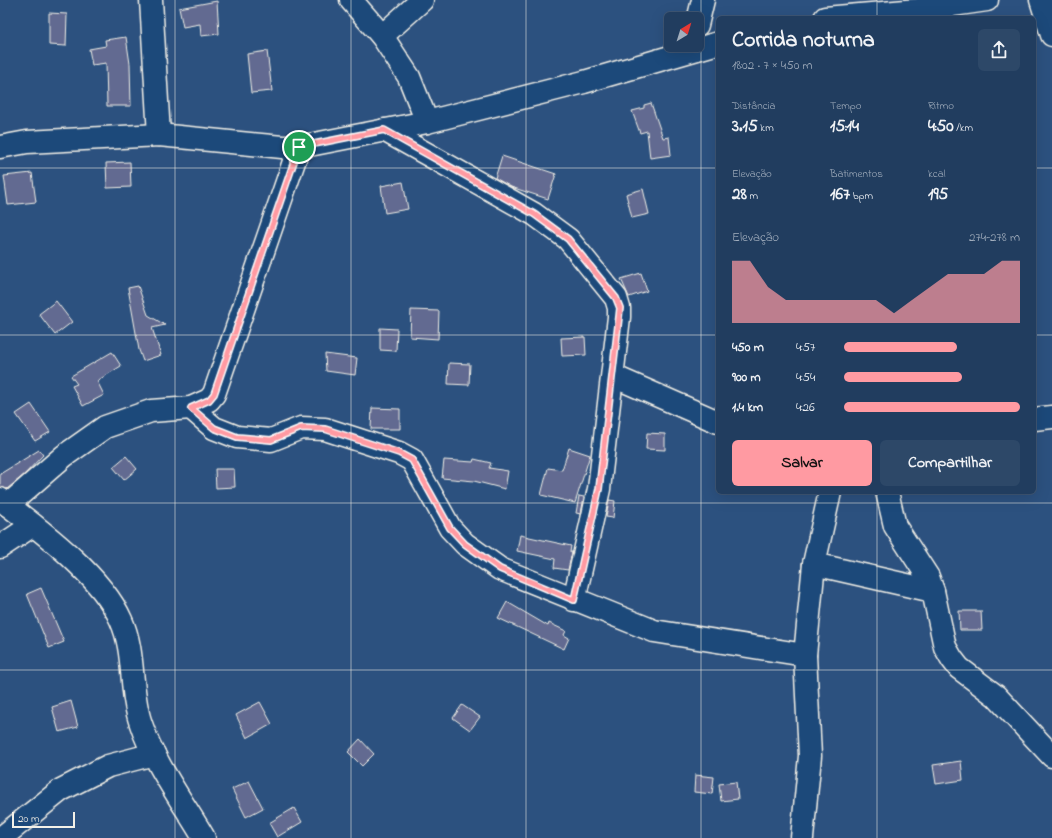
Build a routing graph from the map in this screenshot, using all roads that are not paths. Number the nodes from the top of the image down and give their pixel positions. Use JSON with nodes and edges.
{"nodes":[{"id":1,"x":151,"y":0,"type":"edge"},
{"id":2,"x":351,"y":0,"type":"edge"},
{"id":3,"x":422,"y":0,"type":"edge"},
{"id":4,"x":703,"y":0,"type":"edge"},
{"id":5,"x":987,"y":0,"type":"edge"},
{"id":6,"x":1041,"y":0,"type":"edge"},
{"id":7,"x":700,"y":12,"type":"edge"},
{"id":8,"x":848,"y":16,"type":"edge"},
{"id":9,"x":1052,"y":35,"type":"edge"},
{"id":10,"x":382,"y":36,"type":"junction"},
{"id":11,"x":716,"y":43,"type":"edge"},
{"id":12,"x":704,"y":45,"type":"edge"},
{"id":13,"x":677,"y":52,"type":"edge"},
{"id":14,"x":427,"y":122,"type":"junction"},
{"id":15,"x":384,"y":130,"type":"junction"},
{"id":16,"x":159,"y":135,"type":"junction"},
{"id":17,"x":0,"y":147,"type":"edge"},
{"id":18,"x":299,"y":147,"type":"junction"},
{"id":19,"x":613,"y":376,"type":"junction"},
{"id":20,"x":191,"y":408,"type":"junction"},
{"id":21,"x":1052,"y":417,"type":"edge"},
{"id":22,"x":1036,"y":419,"type":"edge"},
{"id":23,"x":716,"y":421,"type":"edge"},
{"id":24,"x":830,"y":494,"type":"edge"},
{"id":25,"x":887,"y":494,"type":"edge"},
{"id":26,"x":4,"y":502,"type":"edge"},
{"id":27,"x":33,"y":525,"type":"junction"},
{"id":28,"x":0,"y":547,"type":"edge"},
{"id":29,"x":814,"y":564,"type":"junction"},
{"id":30,"x":933,"y":590,"type":"junction"},
{"id":31,"x":574,"y":600,"type":"junction"},
{"id":32,"x":806,"y":655,"type":"junction"},
{"id":33,"x":154,"y":754,"type":"junction"},
{"id":34,"x":1052,"y":756,"type":"edge"},
{"id":35,"x":1,"y":838,"type":"edge"},
{"id":36,"x":204,"y":838,"type":"edge"},
{"id":37,"x":802,"y":838,"type":"edge"}],
"edges":[{"from":1,"to":16,"type":"street"},
{"from":2,"to":10,"type":"street"},
{"from":3,"to":10,"type":"street"},
{"from":4,"to":7,"type":"street"},
{"from":5,"to":8,"type":"street"},
{"from":6,"to":9,"type":"street"},
{"from":10,"to":14,"type":"street"},
{"from":11,"to":12,"type":"street"},
{"from":13,"to":14,"type":"street"},
{"from":14,"to":15,"type":"street"},
{"from":15,"to":18,"type":"street"},
{"from":15,"to":19,"type":"street"},
{"from":16,"to":17,"type":"street"},
{"from":16,"to":18,"type":"street"},
{"from":18,"to":20,"type":"street"},
{"from":19,"to":23,"type":"street"},
{"from":19,"to":31,"type":"street"},
{"from":20,"to":26,"type":"street"},
{"from":20,"to":31,"type":"street"},
{"from":21,"to":22,"type":"street"},
{"from":24,"to":29,"type":"street"},
{"from":25,"to":30,"type":"street"},
{"from":26,"to":27,"type":"street"},
{"from":27,"to":28,"type":"street"},
{"from":27,"to":33,"type":"street"},
{"from":29,"to":30,"type":"street"},
{"from":29,"to":32,"type":"street"},
{"from":30,"to":34,"type":"street"},
{"from":31,"to":32,"type":"street"},
{"from":32,"to":37,"type":"street"},
{"from":33,"to":35,"type":"street"},
{"from":33,"to":36,"type":"street"}]}
